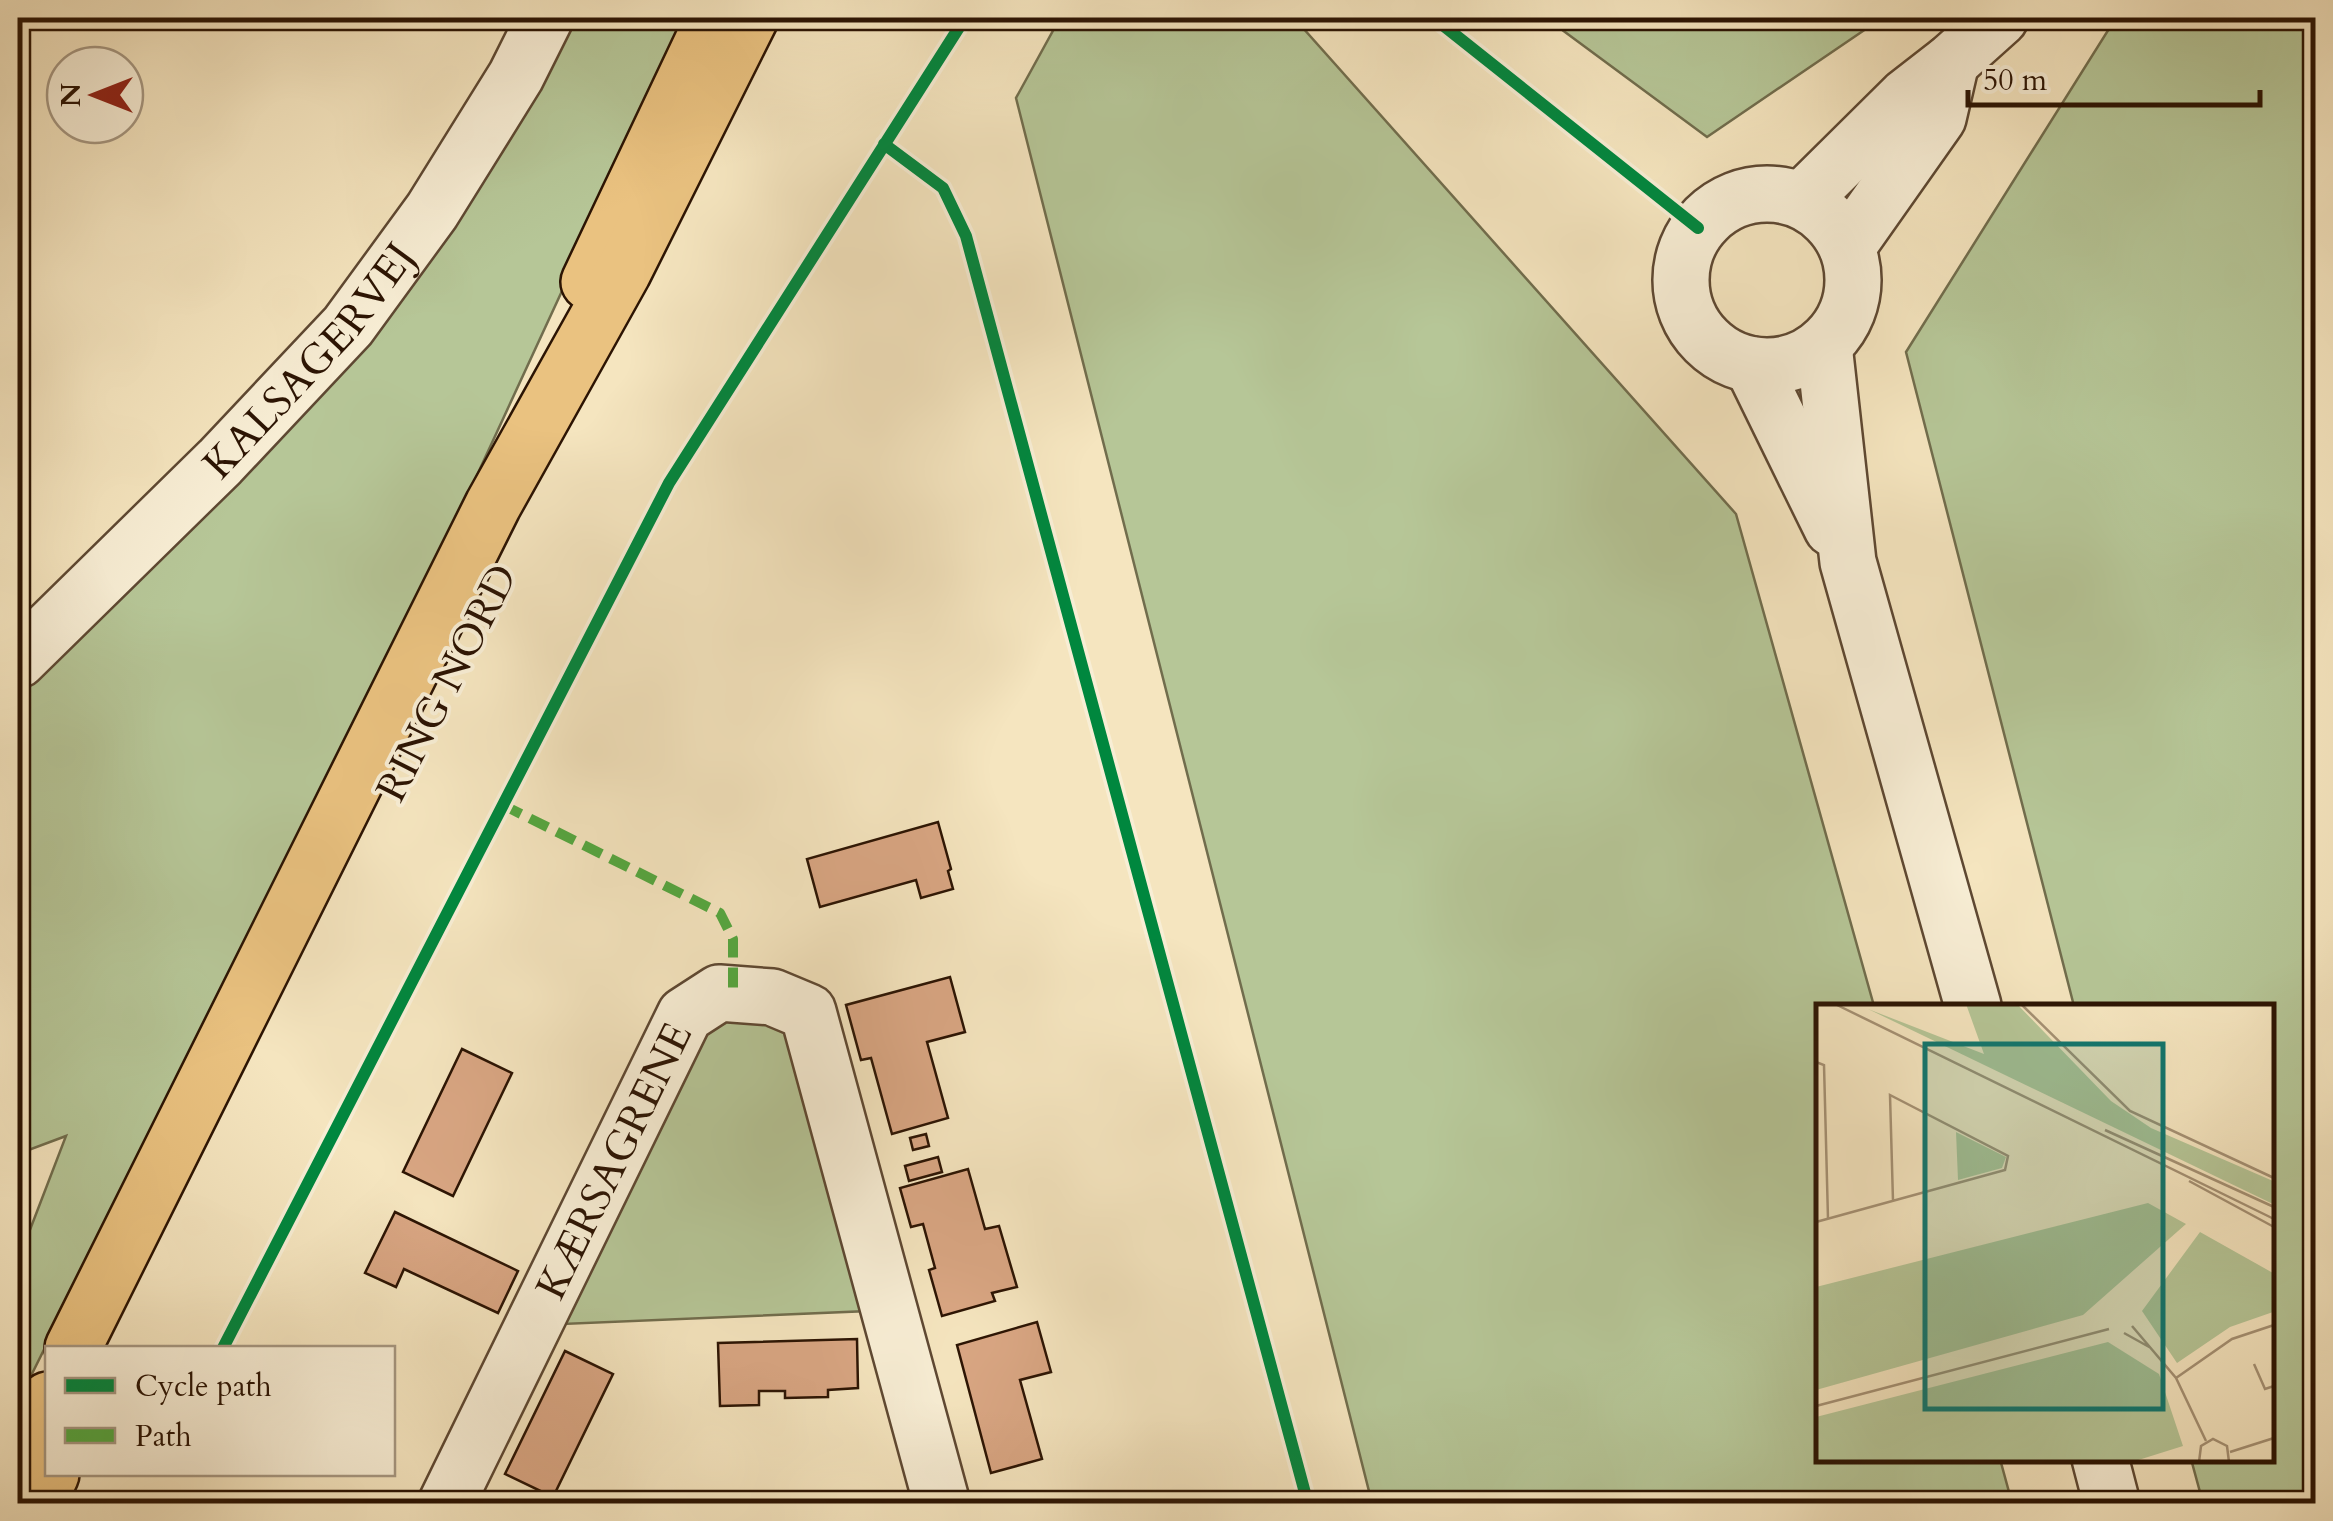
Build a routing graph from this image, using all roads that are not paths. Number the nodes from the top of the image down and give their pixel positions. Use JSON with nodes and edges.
{"nodes":[{"id":1,"x":545,"y":18,"type":"edge"},
{"id":2,"x":714,"y":18,"type":"edge"},
{"id":3,"x":750,"y":18,"type":"edge"},
{"id":4,"x":782,"y":18,"type":"edge"},
{"id":5,"x":2000,"y":18,"type":"edge"},
{"id":6,"x":1951,"y":62,"type":"junction"},
{"id":7,"x":1802,"y":200,"type":"junction"},
{"id":8,"x":1847,"y":247,"type":"junction"},
{"id":9,"x":1824,"y":345,"type":"junction"},
{"id":10,"x":1752,"y":365,"type":"junction"},
{"id":11,"x":493,"y":505,"type":"junction"},
{"id":12,"x":1848,"y":562,"type":"junction"},
{"id":13,"x":18,"y":660,"type":"edge"},
{"id":14,"x":1972,"y":1004,"type":"edge"},
{"id":15,"x":73,"y":1346,"type":"edge"},
{"id":16,"x":113,"y":1346,"type":"edge"},
{"id":17,"x":45,"y":1406,"type":"edge"},
{"id":18,"x":18,"y":1461,"type":"edge"},
{"id":19,"x":2101,"y":1461,"type":"edge"},
{"id":20,"x":50,"y":1476,"type":"edge"},
{"id":21,"x":37,"y":1504,"type":"edge"},
{"id":22,"x":446,"y":1504,"type":"edge"},
{"id":23,"x":942,"y":1504,"type":"edge"},
{"id":24,"x":2112,"y":1504,"type":"edge"}],
"edges":[{"from":1,"to":13,"type":"street","name":"KALSAGERVEJ"},
{"from":2,"to":11,"type":"main road"},
{"from":3,"to":11,"type":"main road","name":"RING NORD"},
{"from":4,"to":16,"type":"main road","name":"RING NORD"},
{"from":5,"to":6,"type":"street"},
{"from":6,"to":7,"type":"street"},
{"from":6,"to":8,"type":"street"},
{"from":7,"to":8,"type":"street"},
{"from":7,"to":10,"type":"street"},
{"from":8,"to":9,"type":"street"},
{"from":9,"to":10,"type":"street"},
{"from":9,"to":12,"type":"street"},
{"from":10,"to":12,"type":"street"},
{"from":11,"to":15,"type":"main road"},
{"from":12,"to":14,"type":"street"},
{"from":17,"to":18,"type":"main road"},
{"from":19,"to":24,"type":"street"},
{"from":20,"to":21,"type":"main road"},
{"from":22,"to":23,"type":"street","name":"KÆRSAGRENE"}]}
